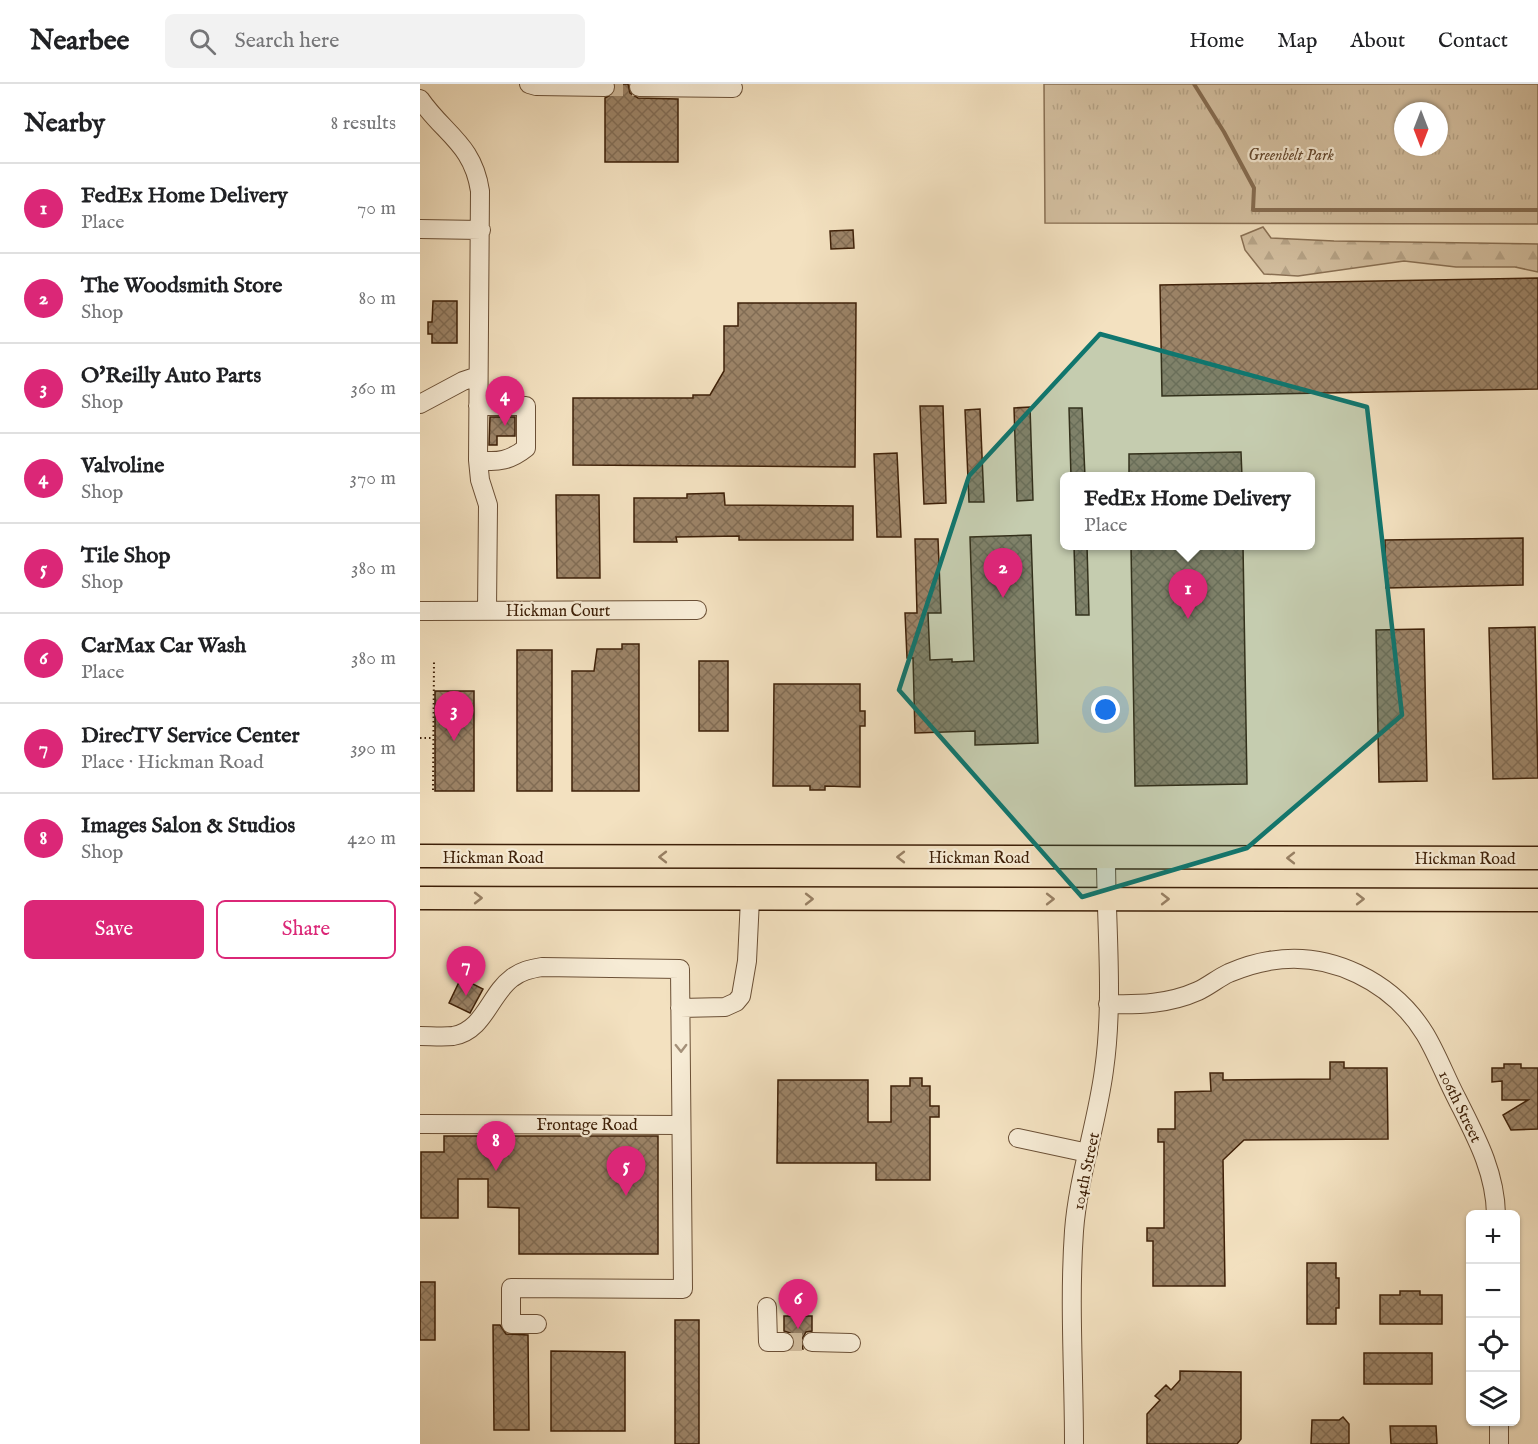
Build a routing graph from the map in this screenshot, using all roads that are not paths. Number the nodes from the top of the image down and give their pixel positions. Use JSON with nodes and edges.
{"nodes":[{"id":1,"x":529,"y":84,"type":"edge"},
{"id":2,"x":605,"y":87,"type":"dead end"},
{"id":3,"x":639,"y":87,"type":"dead end"},
{"id":4,"x":734,"y":88,"type":"dead end"},
{"id":5,"x":420,"y":99,"type":"edge"},
{"id":6,"x":420,"y":229,"type":"edge"},
{"id":7,"x":481,"y":230,"type":"junction"},
{"id":8,"x":478,"y":376,"type":"junction"},
{"id":9,"x":420,"y":404,"type":"edge"},
{"id":10,"x":478,"y":406,"type":"junction"},
{"id":11,"x":478,"y":460,"type":"junction"},
{"id":12,"x":487,"y":610,"type":"junction"},
{"id":13,"x":696,"y":610,"type":"dead end"},
{"id":14,"x":420,"y":611,"type":"edge"},
{"id":15,"x":420,"y":856,"type":"edge"},
{"id":16,"x":1106,"y":857,"type":"junction"},
{"id":17,"x":1538,"y":858,"type":"edge"},
{"id":18,"x":420,"y":898,"type":"edge"},
{"id":19,"x":750,"y":899,"type":"junction"},
{"id":20,"x":1106,"y":899,"type":"junction"},
{"id":21,"x":1538,"y":900,"type":"edge"},
{"id":22,"x":1108,"y":1004,"type":"junction"},
{"id":23,"x":680,"y":1008,"type":"junction"},
{"id":24,"x":420,"y":1036,"type":"edge"},
{"id":25,"x":420,"y":1124,"type":"edge"},
{"id":26,"x":681,"y":1125,"type":"junction"},
{"id":27,"x":1018,"y":1138,"type":"dead end"},
{"id":28,"x":1088,"y":1153,"type":"junction"},
{"id":29,"x":1496,"y":1210,"type":"edge"},
{"id":30,"x":767,"y":1307,"type":"dead end"},
{"id":31,"x":537,"y":1324,"type":"dead end"},
{"id":32,"x":784,"y":1342,"type":"tunnel mouth"},
{"id":33,"x":812,"y":1342,"type":"tunnel mouth"},
{"id":34,"x":851,"y":1342,"type":"dead end"},
{"id":35,"x":1499,"y":1426,"type":"edge"},
{"id":36,"x":1074,"y":1444,"type":"edge"},
{"id":37,"x":1499,"y":1444,"type":"edge"}],
"edges":[{"from":1,"to":2,"type":"street"},
{"from":3,"to":4,"type":"street"},
{"from":5,"to":7,"type":"street"},
{"from":6,"to":7,"type":"street"},
{"from":7,"to":8,"type":"street"},
{"from":8,"to":9,"type":"street"},
{"from":8,"to":10,"type":"street"},
{"from":10,"to":11,"type":"street"},
{"from":10,"to":11,"type":"street"},
{"from":11,"to":12,"type":"street"},
{"from":12,"to":13,"type":"street","name":"Hickman Court"},
{"from":12,"to":14,"type":"street","name":"Hickman Court"},
{"from":16,"to":15,"type":"main road","name":"Hickman Road","one_way":true},
{"from":17,"to":16,"type":"main road","name":"Hickman Road","one_way":true},
{"from":16,"to":20,"type":"street","name":"104th Street"},
{"from":18,"to":19,"type":"main road","one_way":true},
{"from":19,"to":20,"type":"main road","one_way":true},
{"from":19,"to":23,"type":"street"},
{"from":20,"to":21,"type":"main road","one_way":true},
{"from":20,"to":22,"type":"street","name":"104th Street"},
{"from":22,"to":28,"type":"street","name":"104th Street"},
{"from":22,"to":29,"type":"street","name":"106th Street"},
{"from":23,"to":24,"type":"street"},
{"from":23,"to":26,"type":"street","one_way":true},
{"from":25,"to":26,"type":"street","name":"Frontage Road"},
{"from":26,"to":31,"type":"street"},
{"from":27,"to":28,"type":"street"},
{"from":28,"to":36,"type":"street","name":"104th Street"},
{"from":30,"to":32,"type":"street"},
{"from":33,"to":34,"type":"street"},
{"from":35,"to":37,"type":"street"}]}
